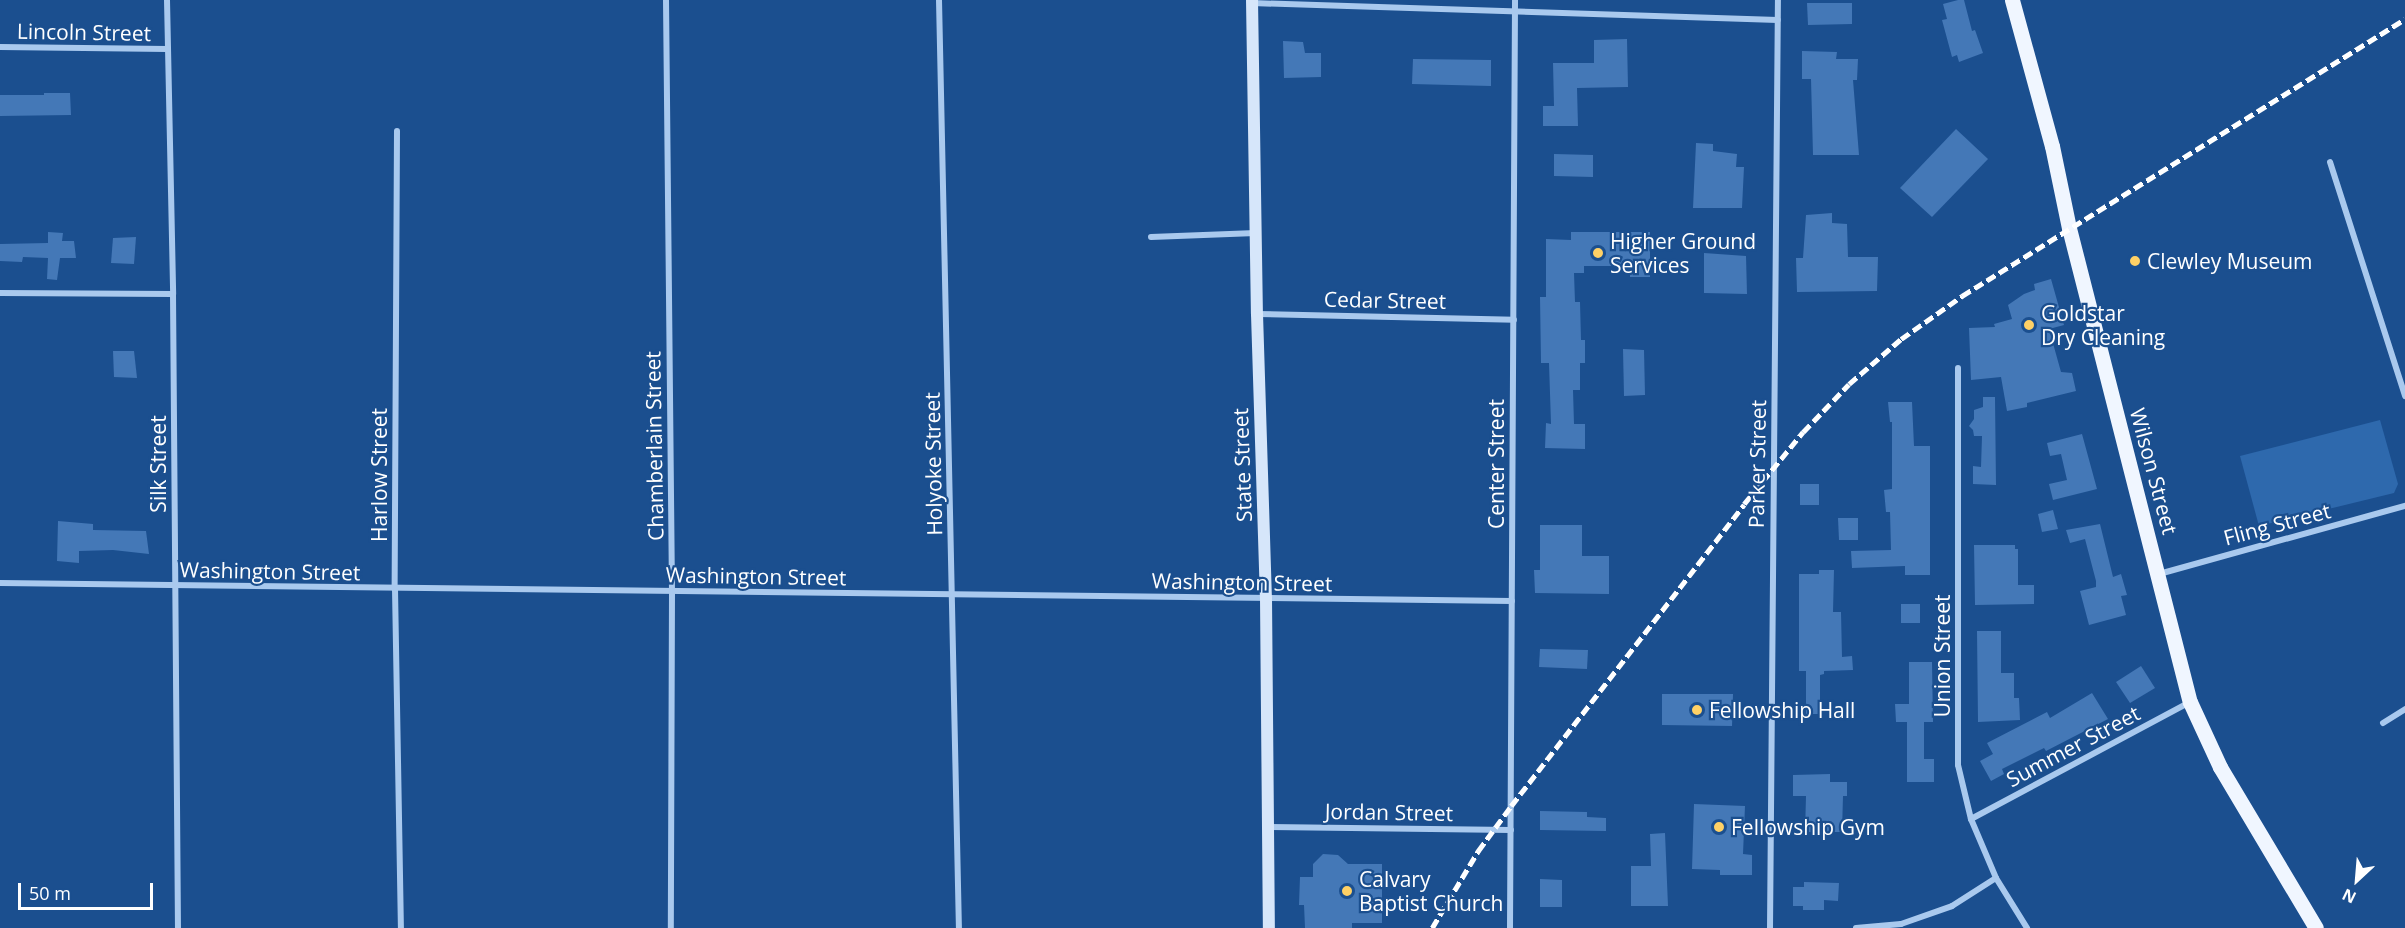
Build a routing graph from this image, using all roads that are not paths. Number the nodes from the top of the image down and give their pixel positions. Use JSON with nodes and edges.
{"nodes":[{"id":1,"x":167,"y":0,"type":"edge"},
{"id":2,"x":666,"y":0,"type":"edge"},
{"id":3,"x":939,"y":0,"type":"edge"},
{"id":4,"x":1515,"y":0,"type":"edge"},
{"id":5,"x":1778,"y":0,"type":"edge"},
{"id":6,"x":2015,"y":0,"type":"edge"},
{"id":7,"x":1252,"y":2,"type":"edge"},
{"id":8,"x":1515,"y":12,"type":"junction"},
{"id":9,"x":1778,"y":20,"type":"junction"},
{"id":10,"x":0,"y":47,"type":"edge"},
{"id":11,"x":167,"y":49,"type":"junction"},
{"id":12,"x":397,"y":131,"type":"dead end"},
{"id":13,"x":2330,"y":162,"type":"dead end"},
{"id":14,"x":1256,"y":233,"type":"junction"},
{"id":15,"x":1151,"y":237,"type":"dead end"},
{"id":16,"x":0,"y":293,"type":"edge"},
{"id":17,"x":173,"y":294,"type":"junction"},
{"id":18,"x":1257,"y":314,"type":"junction"},
{"id":19,"x":1514,"y":320,"type":"junction"},
{"id":20,"x":1958,"y":368,"type":"dead end"},
{"id":21,"x":2405,"y":396,"type":"edge"},
{"id":22,"x":2405,"y":506,"type":"edge"},
{"id":23,"x":2159,"y":574,"type":"junction"},
{"id":24,"x":0,"y":583,"type":"edge"},
{"id":25,"x":175,"y":586,"type":"junction"},
{"id":26,"x":395,"y":589,"type":"junction"},
{"id":27,"x":672,"y":592,"type":"junction"},
{"id":28,"x":953,"y":595,"type":"junction"},
{"id":29,"x":1266,"y":598,"type":"junction"},
{"id":30,"x":1512,"y":601,"type":"junction"},
{"id":31,"x":2190,"y":702,"type":"junction"},
{"id":32,"x":2405,"y":709,"type":"edge"},
{"id":33,"x":2383,"y":723,"type":"dead end"},
{"id":34,"x":1971,"y":819,"type":"junction"},
{"id":35,"x":1267,"y":827,"type":"junction"},
{"id":36,"x":1511,"y":830,"type":"junction"},
{"id":37,"x":1996,"y":878,"type":"junction"},
{"id":38,"x":178,"y":928,"type":"edge"},
{"id":39,"x":401,"y":928,"type":"edge"},
{"id":40,"x":671,"y":928,"type":"edge"},
{"id":41,"x":959,"y":928,"type":"edge"},
{"id":42,"x":1269,"y":928,"type":"edge"},
{"id":43,"x":1510,"y":928,"type":"edge"},
{"id":44,"x":1770,"y":928,"type":"edge"},
{"id":45,"x":1857,"y":928,"type":"edge"},
{"id":46,"x":2027,"y":928,"type":"edge"},
{"id":47,"x":2316,"y":928,"type":"edge"}],
"edges":[{"from":1,"to":11,"type":"street","name":"Silk Street"},
{"from":2,"to":27,"type":"street","name":"Chamberlain Street"},
{"from":3,"to":28,"type":"street","name":"Holyoke Street"},
{"from":4,"to":8,"type":"street","name":"Center Street"},
{"from":5,"to":9,"type":"street","name":"Parker Street"},
{"from":6,"to":23,"type":"main road","name":"Wilson Street"},
{"from":7,"to":8,"type":"street"},
{"from":7,"to":14,"type":"main road","name":"State Street"},
{"from":8,"to":9,"type":"street"},
{"from":8,"to":19,"type":"street","name":"Center Street"},
{"from":9,"to":44,"type":"street","name":"Parker Street"},
{"from":10,"to":11,"type":"street","name":"Lincoln Street"},
{"from":11,"to":17,"type":"street","name":"Silk Street"},
{"from":12,"to":26,"type":"street","name":"Harlow Street"},
{"from":13,"to":21,"type":"street"},
{"from":14,"to":15,"type":"street"},
{"from":14,"to":18,"type":"main road","name":"State Street"},
{"from":16,"to":17,"type":"street"},
{"from":17,"to":25,"type":"street","name":"Silk Street"},
{"from":18,"to":19,"type":"street","name":"Cedar Street"},
{"from":18,"to":29,"type":"main road","name":"State Street"},
{"from":19,"to":30,"type":"street","name":"Center Street"},
{"from":20,"to":34,"type":"street","name":"Union Street"},
{"from":22,"to":23,"type":"street","name":"Fling Street"},
{"from":23,"to":31,"type":"main road","name":"Wilson Street"},
{"from":24,"to":25,"type":"street","name":"Washington Street"},
{"from":25,"to":26,"type":"street","name":"Washington Street"},
{"from":25,"to":38,"type":"street","name":"Silk Street"},
{"from":26,"to":27,"type":"street","name":"Washington Street"},
{"from":26,"to":39,"type":"street","name":"Harlow Street"},
{"from":27,"to":28,"type":"street","name":"Washington Street"},
{"from":27,"to":40,"type":"street","name":"Chamberlain Street"},
{"from":28,"to":29,"type":"street","name":"Washington Street"},
{"from":28,"to":41,"type":"street","name":"Holyoke Street"},
{"from":29,"to":30,"type":"street","name":"Washington Street"},
{"from":29,"to":35,"type":"main road","name":"State Street"},
{"from":30,"to":36,"type":"street","name":"Center Street"},
{"from":31,"to":34,"type":"street","name":"Summer Street"},
{"from":31,"to":47,"type":"main road","name":"Wilson Street"},
{"from":32,"to":33,"type":"street"},
{"from":34,"to":37,"type":"street","name":"Union Street"},
{"from":35,"to":36,"type":"street","name":"Jordan Street"},
{"from":35,"to":42,"type":"main road","name":"State Street"},
{"from":36,"to":43,"type":"street","name":"Center Street"},
{"from":37,"to":45,"type":"street"},
{"from":37,"to":46,"type":"street","name":"Union Street"}]}
